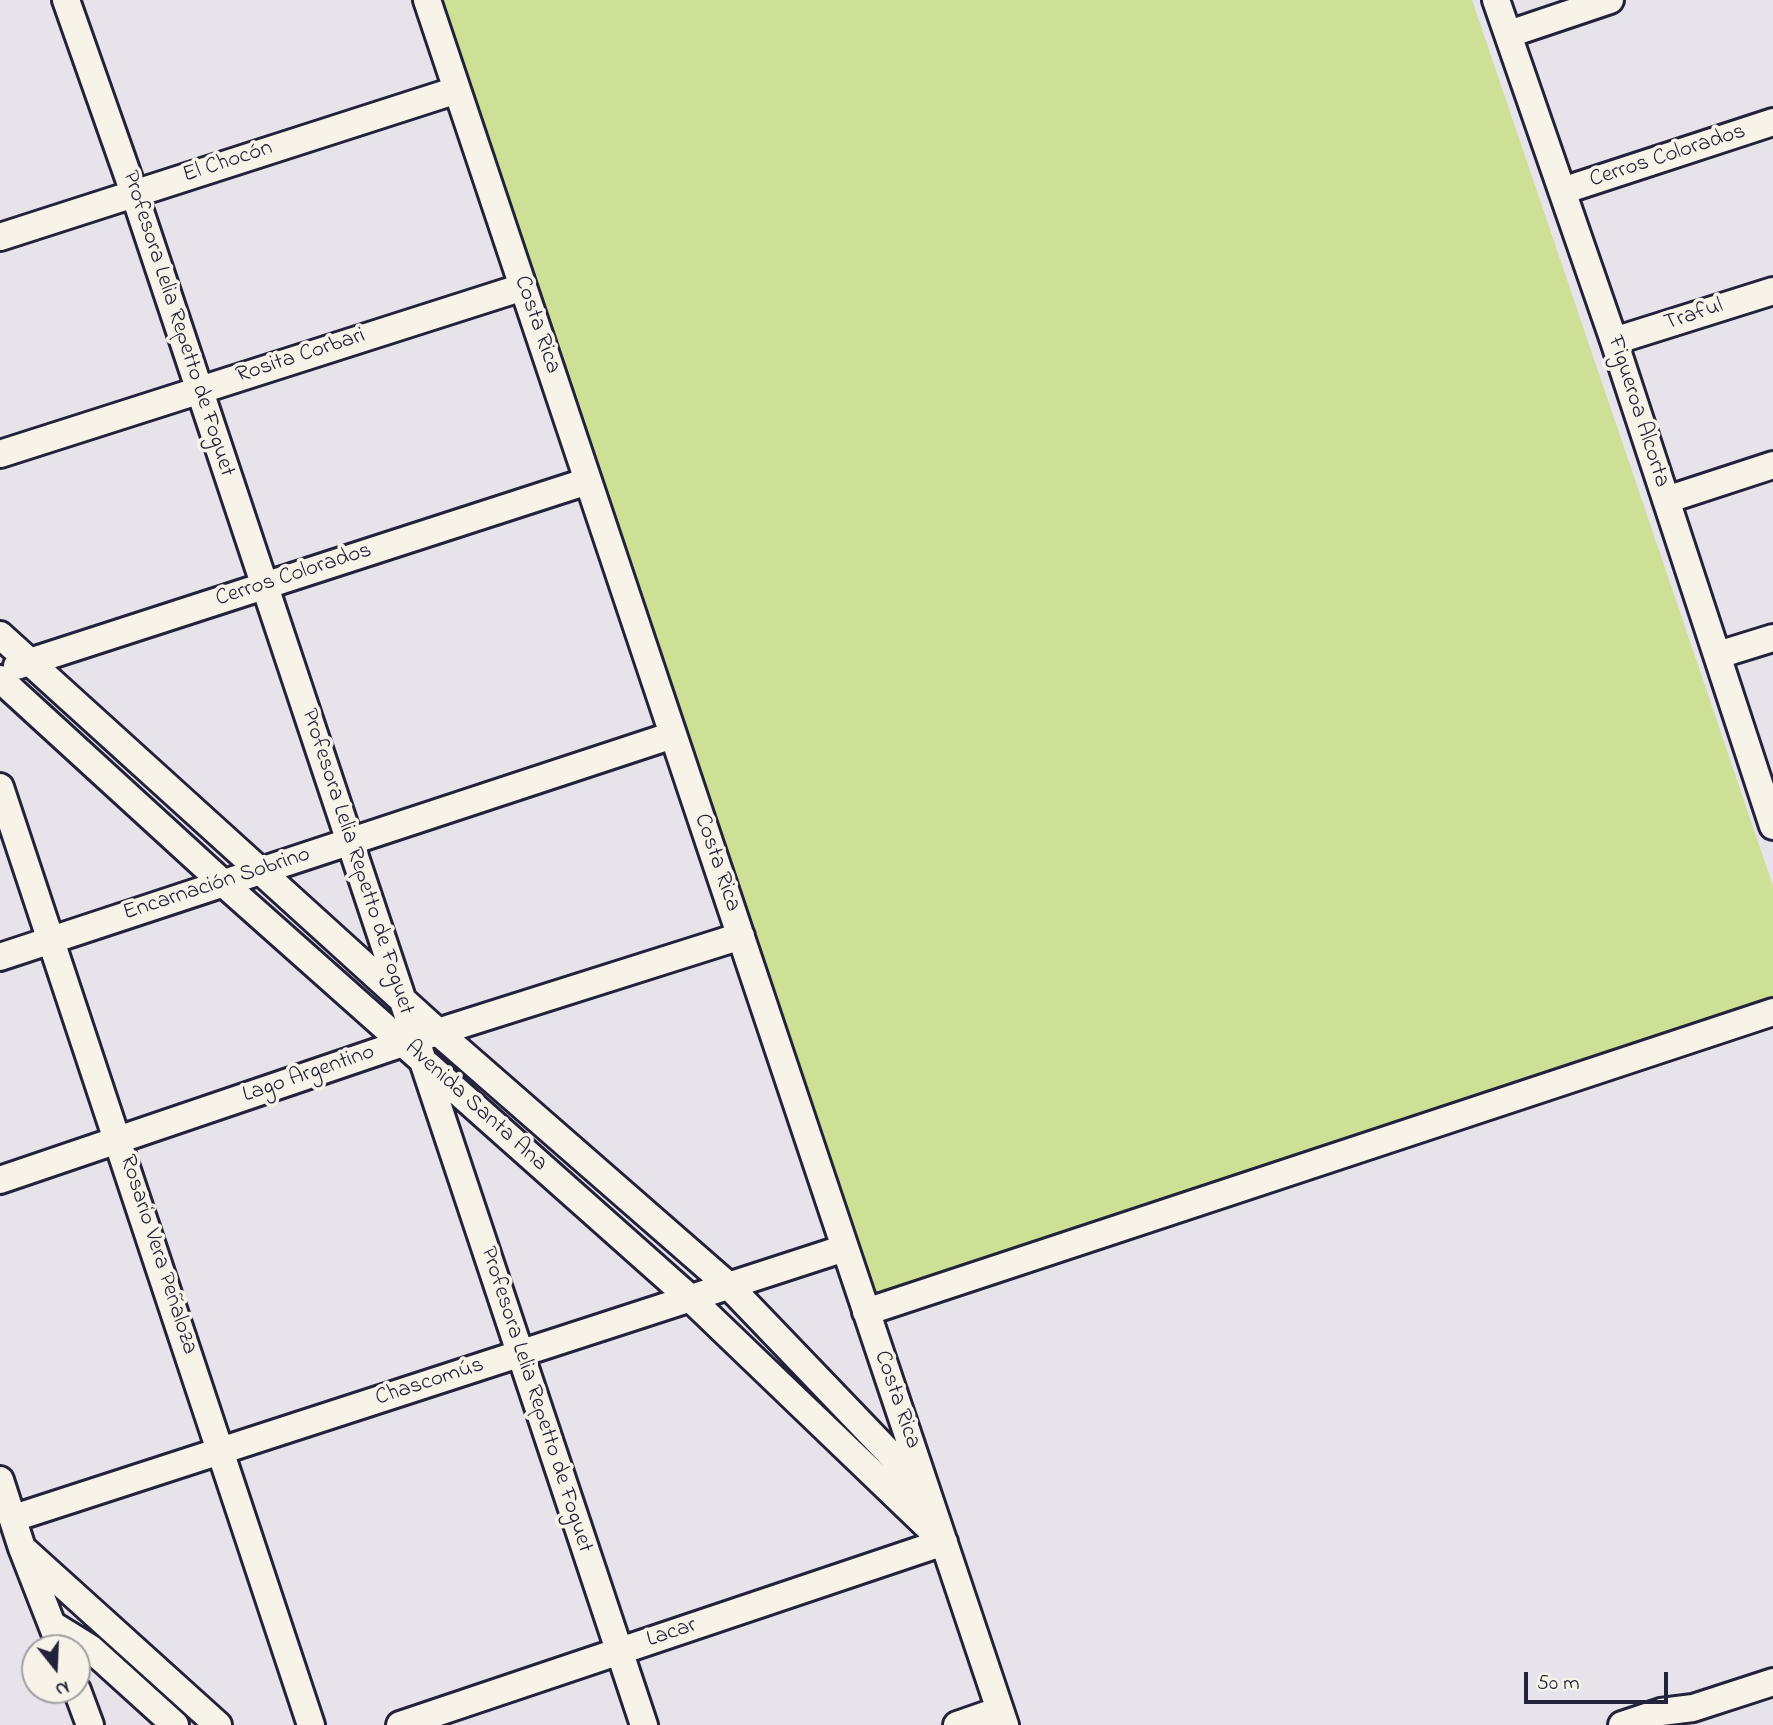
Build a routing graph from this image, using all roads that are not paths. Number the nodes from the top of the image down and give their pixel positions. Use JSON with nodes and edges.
{"nodes":[{"id":1,"x":66,"y":0,"type":"edge"},
{"id":2,"x":427,"y":0,"type":"edge"},
{"id":3,"x":1496,"y":0,"type":"edge"},
{"id":4,"x":1610,"y":0,"type":"edge"},
{"id":5,"x":1509,"y":34,"type":"junction"},
{"id":6,"x":457,"y":90,"type":"junction"},
{"id":7,"x":1773,"y":122,"type":"edge"},
{"id":8,"x":1562,"y":191,"type":"junction"},
{"id":9,"x":134,"y":193,"type":"junction"},
{"id":10,"x":0,"y":237,"type":"edge"},
{"id":11,"x":523,"y":287,"type":"junction"},
{"id":12,"x":1773,"y":291,"type":"edge"},
{"id":13,"x":1614,"y":341,"type":"junction"},
{"id":14,"x":199,"y":390,"type":"junction"},
{"id":15,"x":0,"y":454,"type":"edge"},
{"id":16,"x":1773,"y":466,"type":"edge"},
{"id":17,"x":588,"y":481,"type":"junction"},
{"id":18,"x":1666,"y":500,"type":"junction"},
{"id":19,"x":264,"y":586,"type":"junction"},
{"id":20,"x":0,"y":635,"type":"edge"},
{"id":21,"x":1773,"y":638,"type":"edge"},
{"id":22,"x":1718,"y":655,"type":"junction"},
{"id":23,"x":30,"y":662,"type":"junction"},
{"id":24,"x":0,"y":671,"type":"edge"},
{"id":25,"x":0,"y":679,"type":"edge"},
{"id":26,"x":673,"y":735,"type":"junction"},
{"id":27,"x":0,"y":787,"type":"edge"},
{"id":28,"x":1772,"y":817,"type":"edge"},
{"id":29,"x":349,"y":841,"type":"junction"},
{"id":30,"x":261,"y":870,"type":"junction"},
{"id":31,"x":223,"y":883,"type":"junction"},
{"id":32,"x":741,"y":936,"type":"junction"},
{"id":33,"x":51,"y":940,"type":"junction"},
{"id":34,"x":0,"y":957,"type":"edge"},
{"id":35,"x":400,"y":997,"type":"junction"},
{"id":36,"x":1773,"y":1012,"type":"edge"},
{"id":37,"x":419,"y":1043,"type":"junction"},
{"id":38,"x":118,"y":1139,"type":"junction"},
{"id":39,"x":0,"y":1180,"type":"edge"},
{"id":40,"x":845,"y":1248,"type":"junction"},
{"id":41,"x":729,"y":1286,"type":"junction"},
{"id":42,"x":691,"y":1299,"type":"junction"},
{"id":43,"x":866,"y":1312,"type":"junction"},
{"id":44,"x":520,"y":1354,"type":"junction"},
{"id":45,"x":222,"y":1450,"type":"junction"},
{"id":46,"x":0,"y":1480,"type":"edge"},
{"id":47,"x":927,"y":1492,"type":"junction"},
{"id":48,"x":14,"y":1518,"type":"junction"},
{"id":49,"x":944,"y":1542,"type":"junction"},
{"id":50,"x":22,"y":1548,"type":"junction"},
{"id":51,"x":56,"y":1634,"type":"edge"},
{"id":52,"x":91,"y":1649,"type":"edge"},
{"id":53,"x":618,"y":1652,"type":"junction"},
{"id":54,"x":1773,"y":1682,"type":"edge"},
{"id":55,"x":82,"y":1704,"type":"edge"},
{"id":56,"x":1696,"y":1716,"type":"edge"},
{"id":57,"x":1002,"y":1718,"type":"edge"},
{"id":58,"x":90,"y":1725,"type":"edge"},
{"id":59,"x":175,"y":1725,"type":"edge"},
{"id":60,"x":218,"y":1725,"type":"edge"},
{"id":61,"x":311,"y":1725,"type":"edge"},
{"id":62,"x":400,"y":1725,"type":"edge"},
{"id":63,"x":644,"y":1725,"type":"edge"},
{"id":64,"x":957,"y":1725,"type":"edge"},
{"id":65,"x":1622,"y":1725,"type":"edge"}],
"edges":[{"from":1,"to":9,"type":"street","name":"Profesora Lelia Repetto de Foguet"},
{"from":2,"to":6,"type":"street","name":"Costa Rica"},
{"from":3,"to":5,"type":"street","name":"Figueroa Alcorta"},
{"from":4,"to":5,"type":"street"},
{"from":5,"to":8,"type":"street","name":"Figueroa Alcorta"},
{"from":6,"to":9,"type":"street","name":"El Chocón"},
{"from":6,"to":11,"type":"street","name":"Costa Rica"},
{"from":7,"to":8,"type":"street","name":"Cerros Colorados"},
{"from":8,"to":13,"type":"street","name":"Figueroa Alcorta"},
{"from":9,"to":10,"type":"street","name":"El Chocón"},
{"from":9,"to":14,"type":"street","name":"Profesora Lelia Repetto de Foguet"},
{"from":11,"to":14,"type":"street","name":"Rosita Corbari"},
{"from":11,"to":17,"type":"street","name":"Costa Rica"},
{"from":12,"to":13,"type":"street","name":"Traful"},
{"from":13,"to":18,"type":"street","name":"Figueroa Alcorta"},
{"from":14,"to":15,"type":"street","name":"Rosita Corbari"},
{"from":14,"to":19,"type":"street","name":"Profesora Lelia Repetto de Foguet"},
{"from":16,"to":18,"type":"street"},
{"from":17,"to":19,"type":"street","name":"Cerros Colorados"},
{"from":17,"to":26,"type":"street","name":"Costa Rica"},
{"from":18,"to":22,"type":"street","name":"Figueroa Alcorta"},
{"from":19,"to":23,"type":"street","name":"Cerros Colorados"},
{"from":19,"to":29,"type":"street","name":"Profesora Lelia Repetto de Foguet"},
{"from":20,"to":23,"type":"street","name":"Avenida Santa Ana"},
{"from":21,"to":22,"type":"street"},
{"from":22,"to":28,"type":"street","name":"Figueroa Alcorta"},
{"from":23,"to":24,"type":"street","name":"Cerros Colorados"},
{"from":23,"to":30,"type":"street","name":"Avenida Santa Ana"},
{"from":25,"to":31,"type":"street","name":"Avenida Santa Ana"},
{"from":26,"to":29,"type":"street","name":"Encarnación Sobrino"},
{"from":26,"to":32,"type":"street","name":"Costa Rica"},
{"from":27,"to":33,"type":"street","name":"Rosario Vera Peñaloza"},
{"from":29,"to":30,"type":"street","name":"Encarnación Sobrino"},
{"from":29,"to":35,"type":"street","name":"Profesora Lelia Repetto de Foguet"},
{"from":30,"to":31,"type":"street","name":"Encarnación Sobrino"},
{"from":30,"to":35,"type":"street","name":"Avenida Santa Ana"},
{"from":31,"to":33,"type":"street","name":"Encarnación Sobrino"},
{"from":31,"to":37,"type":"street","name":"Avenida Santa Ana"},
{"from":32,"to":37,"type":"street","name":"Lago Argentino"},
{"from":32,"to":40,"type":"street","name":"Costa Rica"},
{"from":33,"to":34,"type":"street","name":"Encarnación Sobrino"},
{"from":33,"to":38,"type":"street","name":"Rosario Vera Peñaloza"},
{"from":35,"to":37,"type":"street","name":"Avenida Santa Ana"},
{"from":36,"to":43,"type":"street"},
{"from":37,"to":38,"type":"street","name":"Lago Argentino"},
{"from":37,"to":41,"type":"street","name":"Avenida Santa Ana"},
{"from":37,"to":42,"type":"street","name":"Avenida Santa Ana"},
{"from":37,"to":44,"type":"street","name":"Profesora Lelia Repetto de Foguet"},
{"from":38,"to":39,"type":"street","name":"Lago Argentino"},
{"from":38,"to":45,"type":"street","name":"Rosario Vera Peñaloza"},
{"from":40,"to":41,"type":"street","name":"Chascomús"},
{"from":40,"to":43,"type":"street","name":"Costa Rica"},
{"from":41,"to":42,"type":"street","name":"Chascomús"},
{"from":41,"to":47,"type":"street","name":"Avenida Santa Ana"},
{"from":42,"to":44,"type":"street","name":"Chascomús"},
{"from":42,"to":49,"type":"street","name":"Avenida Santa Ana"},
{"from":43,"to":47,"type":"street","name":"Costa Rica"},
{"from":44,"to":45,"type":"street","name":"Chascomús"},
{"from":44,"to":53,"type":"street","name":"Profesora Lelia Repetto de Foguet"},
{"from":45,"to":48,"type":"street","name":"Chascomús"},
{"from":45,"to":61,"type":"street","name":"Rosario Vera Peñaloza"},
{"from":46,"to":48,"type":"street"},
{"from":47,"to":49,"type":"street","name":"Costa Rica"},
{"from":48,"to":50,"type":"street"},
{"from":49,"to":53,"type":"street","name":"Lacar"},
{"from":49,"to":57,"type":"street","name":"Costa Rica"},
{"from":50,"to":51,"type":"street"},
{"from":50,"to":60,"type":"street"},
{"from":52,"to":59,"type":"street"},
{"from":53,"to":62,"type":"street","name":"Lacar"},
{"from":53,"to":63,"type":"street","name":"Profesora Lelia Repetto de Foguet"},
{"from":54,"to":56,"type":"street"},
{"from":55,"to":58,"type":"street"},
{"from":56,"to":65,"type":"street"},
{"from":57,"to":64,"type":"street"}]}
